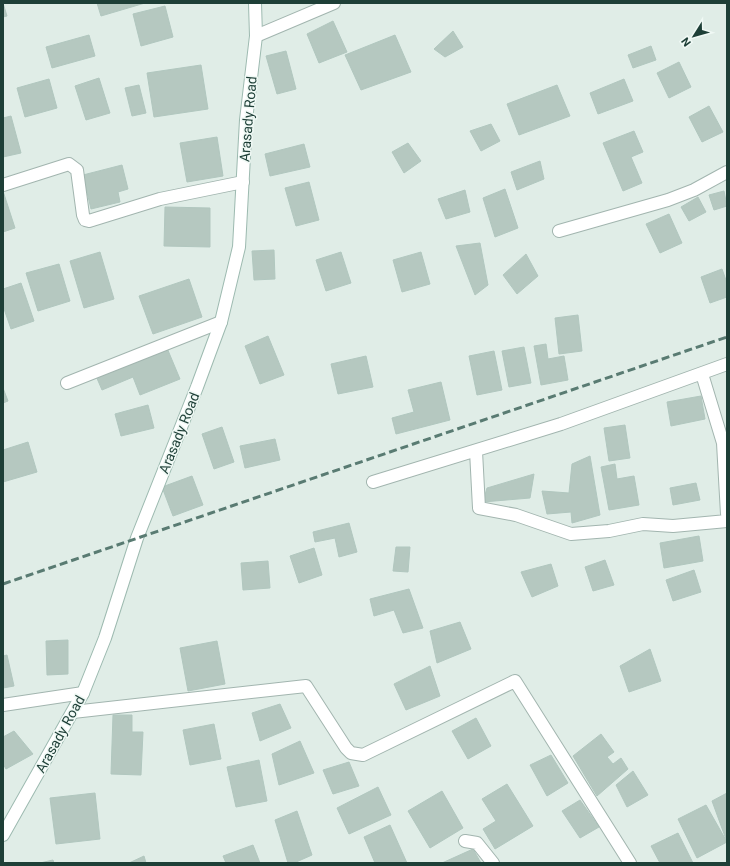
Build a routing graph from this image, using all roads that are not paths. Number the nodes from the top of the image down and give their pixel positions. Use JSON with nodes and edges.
{"nodes":[{"id":1,"x":255,"y":3,"type":"edge"},
{"id":2,"x":334,"y":3,"type":"edge"},
{"id":3,"x":256,"y":36,"type":"junction"},
{"id":4,"x":727,"y":172,"type":"edge"},
{"id":5,"x":243,"y":182,"type":"junction"},
{"id":6,"x":3,"y":184,"type":"edge"},
{"id":7,"x":560,"y":231,"type":"dead end"},
{"id":8,"x":221,"y":322,"type":"junction"},
{"id":9,"x":727,"y":364,"type":"edge"},
{"id":10,"x":702,"y":374,"type":"junction"},
{"id":11,"x":67,"y":382,"type":"dead end"},
{"id":12,"x":476,"y":451,"type":"junction"},
{"id":13,"x":374,"y":482,"type":"dead end"},
{"id":14,"x":727,"y":514,"type":"edge"},
{"id":15,"x":727,"y":521,"type":"edge"},
{"id":16,"x":83,"y":693,"type":"junction"},
{"id":17,"x":3,"y":705,"type":"edge"},
{"id":18,"x":73,"y":712,"type":"junction"},
{"id":19,"x":3,"y":835,"type":"edge"},
{"id":20,"x":466,"y":841,"type":"dead end"},
{"id":21,"x":493,"y":863,"type":"edge"},
{"id":22,"x":630,"y":863,"type":"edge"}],
"edges":[{"from":1,"to":3,"type":"street","name":"Arasady Road"},
{"from":2,"to":3,"type":"street"},
{"from":3,"to":5,"type":"street","name":"Arasady Road"},
{"from":4,"to":7,"type":"street"},
{"from":5,"to":6,"type":"street"},
{"from":5,"to":8,"type":"street","name":"Arasady Road"},
{"from":8,"to":11,"type":"street"},
{"from":8,"to":16,"type":"street","name":"Arasady Road"},
{"from":9,"to":10,"type":"street"},
{"from":10,"to":12,"type":"street"},
{"from":10,"to":14,"type":"street"},
{"from":12,"to":13,"type":"street"},
{"from":12,"to":15,"type":"street"},
{"from":16,"to":17,"type":"street"},
{"from":16,"to":18,"type":"street","name":"Arasady Road"},
{"from":18,"to":19,"type":"street","name":"Arasady Road"},
{"from":18,"to":22,"type":"street"},
{"from":20,"to":21,"type":"street"}]}
